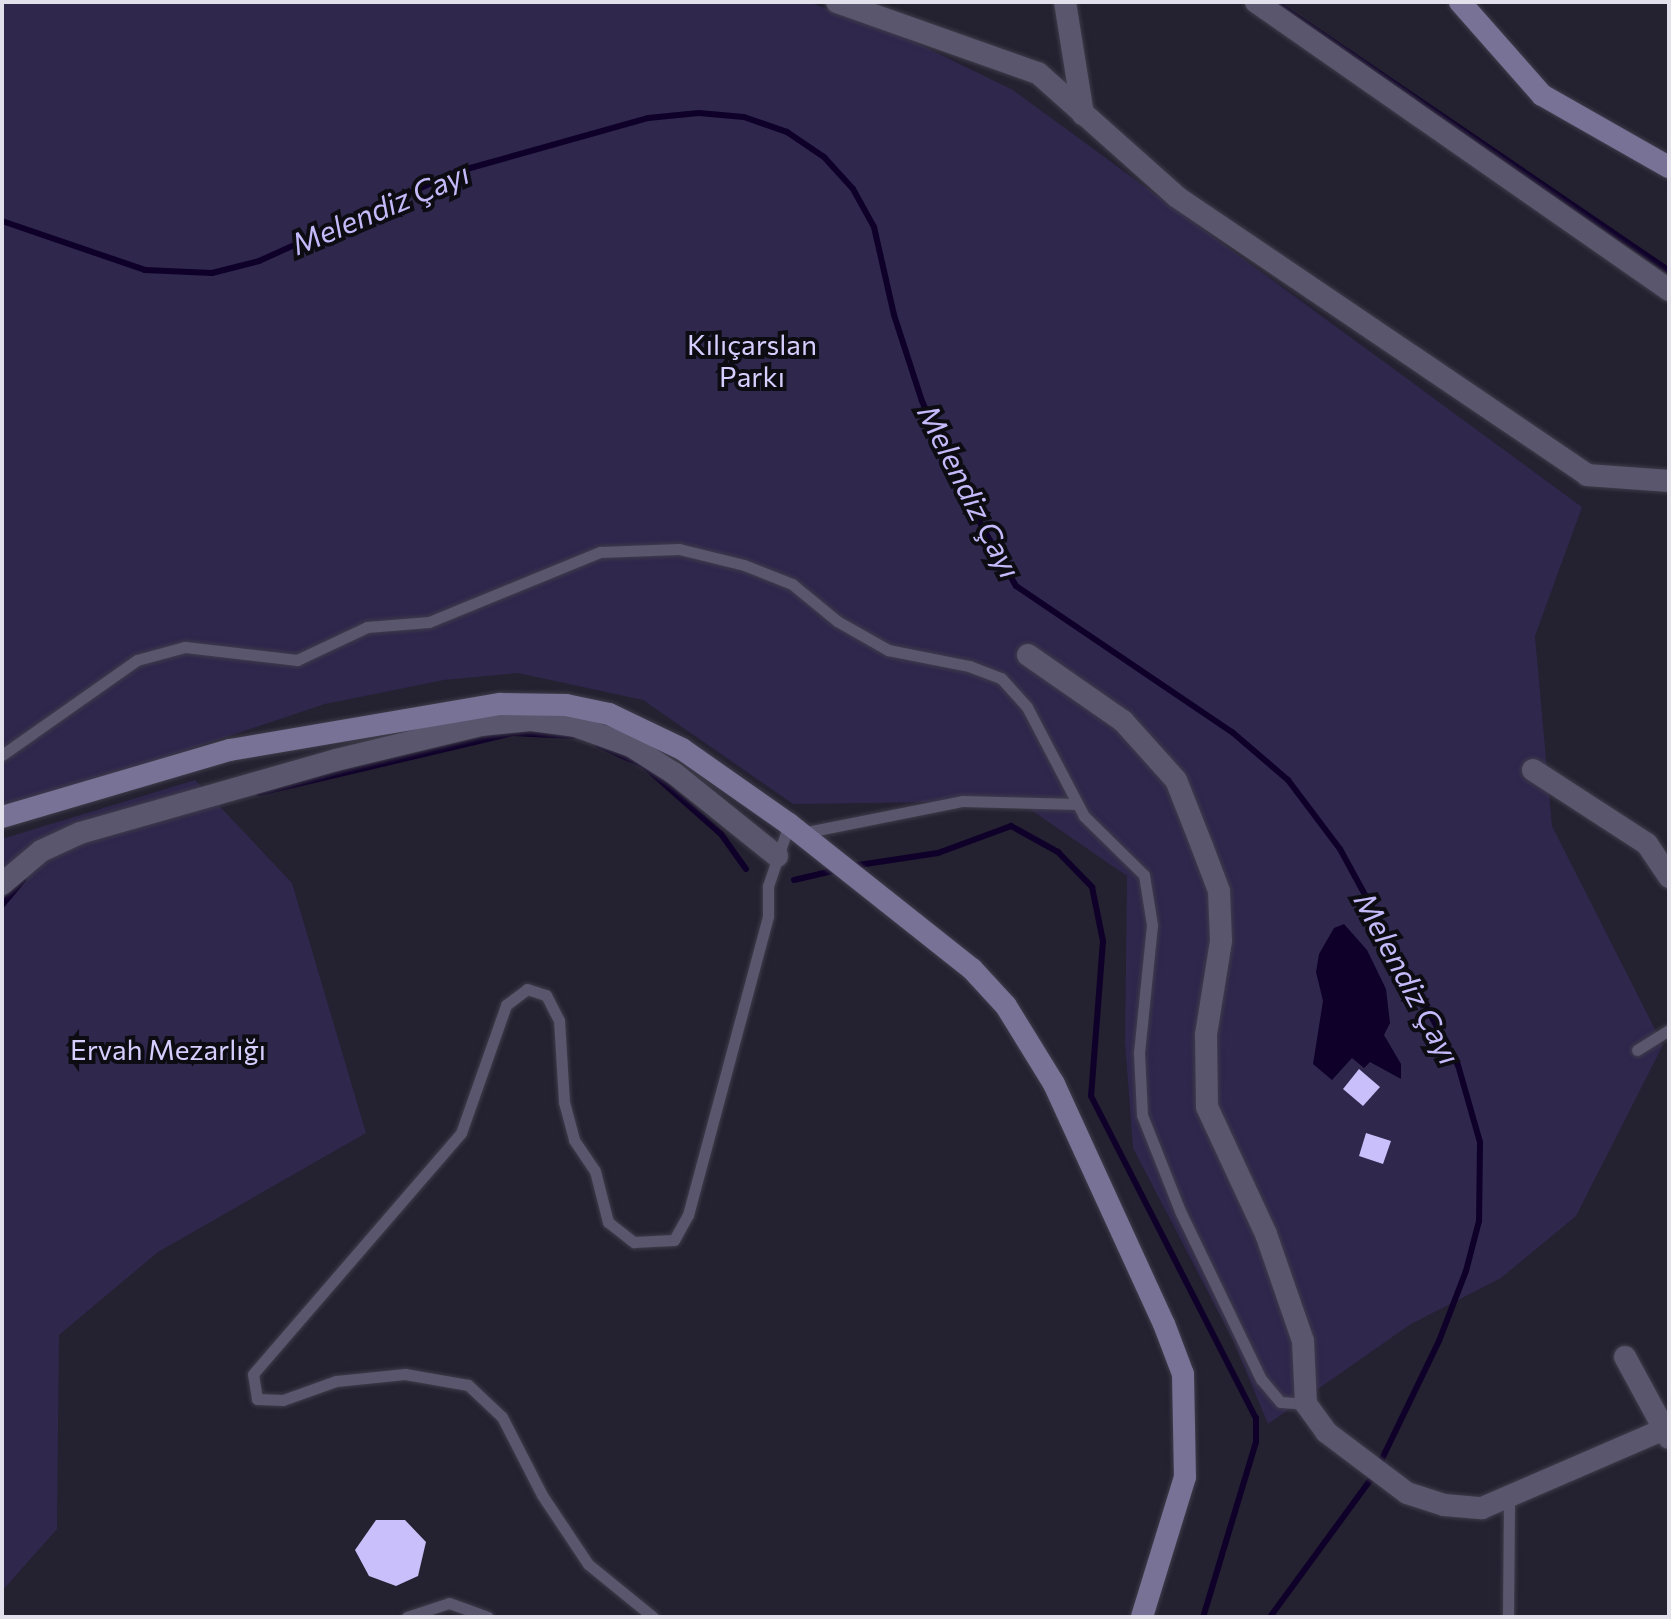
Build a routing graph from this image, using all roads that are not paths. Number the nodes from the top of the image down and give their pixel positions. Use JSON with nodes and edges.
{"nodes":[{"id":1,"x":837,"y":2,"type":"edge"},
{"id":2,"x":1065,"y":2,"type":"edge"},
{"id":3,"x":1256,"y":2,"type":"edge"},
{"id":4,"x":1460,"y":2,"type":"edge"},
{"id":5,"x":1084,"y":118,"type":"junction"},
{"id":6,"x":1669,"y":167,"type":"edge"},
{"id":7,"x":1669,"y":290,"type":"edge"},
{"id":8,"x":1669,"y":481,"type":"edge"},
{"id":9,"x":1028,"y":655,"type":"dead end"},
{"id":10,"x":2,"y":755,"type":"edge"},
{"id":11,"x":1533,"y":770,"type":"dead end"},
{"id":12,"x":1077,"y":804,"type":"junction"},
{"id":13,"x":2,"y":817,"type":"edge"},
{"id":14,"x":796,"y":828,"type":"junction"},
{"id":15,"x":777,"y":856,"type":"junction"},
{"id":16,"x":1669,"y":877,"type":"edge"},
{"id":17,"x":2,"y":884,"type":"edge"},
{"id":18,"x":1669,"y":1030,"type":"edge"},
{"id":19,"x":1637,"y":1050,"type":"dead end"},
{"id":20,"x":1625,"y":1357,"type":"dead end"},
{"id":21,"x":1306,"y":1404,"type":"junction"},
{"id":22,"x":1668,"y":1432,"type":"edge"},
{"id":23,"x":1509,"y":1498,"type":"junction"},
{"id":24,"x":407,"y":1617,"type":"edge"},
{"id":25,"x":488,"y":1617,"type":"edge"},
{"id":26,"x":653,"y":1617,"type":"edge"},
{"id":27,"x":1142,"y":1617,"type":"edge"},
{"id":28,"x":1508,"y":1617,"type":"edge"}],
"edges":[{"from":1,"to":5,"type":"street"},
{"from":2,"to":5,"type":"street"},
{"from":3,"to":7,"type":"street"},
{"from":4,"to":6,"type":"main road"},
{"from":5,"to":8,"type":"street"},
{"from":9,"to":21,"type":"street"},
{"from":10,"to":12,"type":"lane"},
{"from":11,"to":16,"type":"street"},
{"from":12,"to":14,"type":"lane"},
{"from":12,"to":21,"type":"lane"},
{"from":13,"to":14,"type":"main road"},
{"from":14,"to":15,"type":"lane"},
{"from":14,"to":27,"type":"main road"},
{"from":15,"to":17,"type":"street"},
{"from":15,"to":26,"type":"lane"},
{"from":18,"to":19,"type":"lane"},
{"from":20,"to":22,"type":"street"},
{"from":21,"to":23,"type":"street"},
{"from":22,"to":23,"type":"street"},
{"from":23,"to":28,"type":"lane"},
{"from":24,"to":25,"type":"lane"}]}
